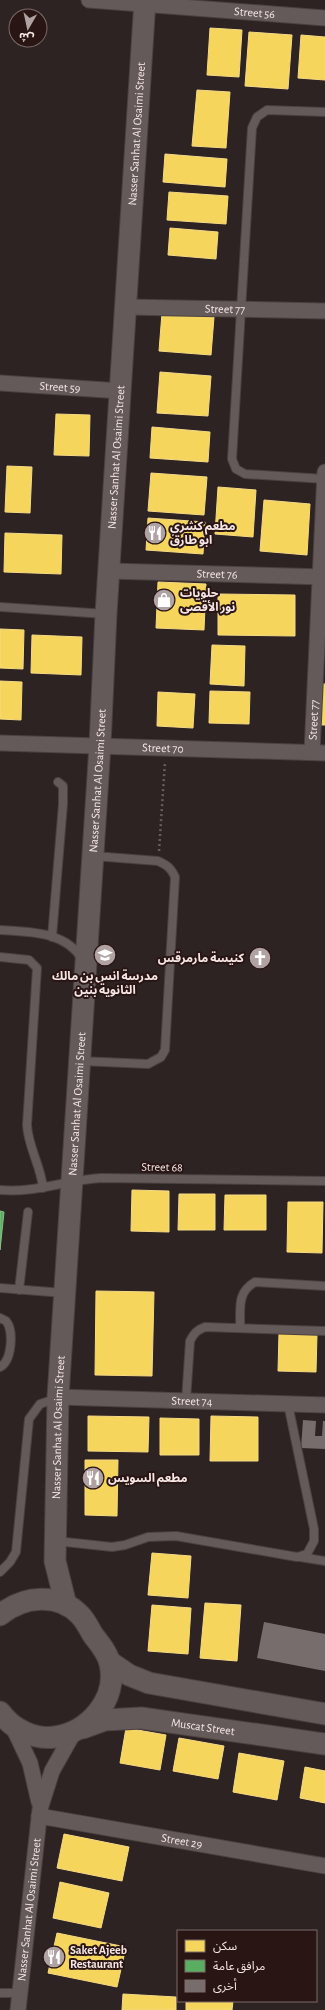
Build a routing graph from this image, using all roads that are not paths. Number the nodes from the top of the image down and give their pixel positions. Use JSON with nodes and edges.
{"nodes":[{"id":1,"x":89,"y":0,"type":"edge"},
{"id":2,"x":145,"y":2,"type":"edge"},
{"id":3,"x":325,"y":18,"type":"edge"},
{"id":4,"x":325,"y":112,"type":"edge"},
{"id":5,"x":126,"y":307,"type":"junction"},
{"id":6,"x":242,"y":309,"type":"junction"},
{"id":7,"x":325,"y":311,"type":"edge"},
{"id":8,"x":0,"y":383,"type":"edge"},
{"id":9,"x":120,"y":392,"type":"junction"},
{"id":10,"x":325,"y":472,"type":"edge"},
{"id":11,"x":325,"y":479,"type":"edge"},
{"id":12,"x":109,"y":571,"type":"junction"},
{"id":13,"x":322,"y":577,"type":"edge"},
{"id":14,"x":1,"y":607,"type":"dead end"},
{"id":15,"x":106,"y":614,"type":"junction"},
{"id":16,"x":0,"y":743,"type":"edge"},
{"id":17,"x":100,"y":745,"type":"junction"},
{"id":18,"x":318,"y":752,"type":"edge"},
{"id":19,"x":58,"y":782,"type":"dead end"},
{"id":20,"x":93,"y":856,"type":"junction"},
{"id":21,"x":0,"y":930,"type":"edge"},
{"id":22,"x":52,"y":937,"type":"junction"},
{"id":23,"x":0,"y":957,"type":"edge"},
{"id":24,"x":86,"y":971,"type":"junction"},
{"id":25,"x":80,"y":1061,"type":"junction"},
{"id":26,"x":325,"y":1181,"type":"edge"},
{"id":27,"x":72,"y":1182,"type":"junction"},
{"id":28,"x":43,"y":1188,"type":"junction"},
{"id":29,"x":0,"y":1190,"type":"edge"},
{"id":30,"x":28,"y":1212,"type":"dead end"},
{"id":31,"x":325,"y":1286,"type":"edge"},
{"id":32,"x":0,"y":1288,"type":"edge"},
{"id":33,"x":19,"y":1290,"type":"junction"},
{"id":34,"x":65,"y":1293,"type":"junction"},
{"id":35,"x":0,"y":1318,"type":"edge"},
{"id":36,"x":240,"y":1328,"type":"junction"},
{"id":37,"x":325,"y":1331,"type":"edge"},
{"id":38,"x":0,"y":1366,"type":"edge"},
{"id":39,"x":58,"y":1398,"type":"junction"},
{"id":40,"x":186,"y":1401,"type":"junction"},
{"id":41,"x":288,"y":1404,"type":"junction"},
{"id":42,"x":325,"y":1405,"type":"edge"},
{"id":43,"x":55,"y":1551,"type":"junction"},
{"id":44,"x":297,"y":1557,"type":"junction"},
{"id":45,"x":325,"y":1561,"type":"edge"},
{"id":46,"x":0,"y":1572,"type":"edge"},
{"id":47,"x":28,"y":1601,"type":"junction"},
{"id":48,"x":66,"y":1605,"type":"junction"},
{"id":49,"x":0,"y":1615,"type":"edge"},
{"id":50,"x":110,"y":1662,"type":"junction"},
{"id":51,"x":325,"y":1714,"type":"edge"},
{"id":52,"x":7,"y":1720,"type":"edge"},
{"id":53,"x":78,"y":1730,"type":"junction"},
{"id":54,"x":324,"y":1743,"type":"edge"},
{"id":55,"x":39,"y":1813,"type":"junction"},
{"id":56,"x":325,"y":1866,"type":"edge"},
{"id":57,"x":0,"y":1992,"type":"edge"},
{"id":58,"x":19,"y":1993,"type":"junction"},
{"id":59,"x":18,"y":2010,"type":"edge"}],
"edges":[{"from":1,"to":2,"type":"street","name":"Street 56"},
{"from":2,"to":3,"type":"street","name":"Street 56"},
{"from":2,"to":5,"type":"street","name":"Nasser Sanhat Al Osaimi Street"},
{"from":4,"to":6,"type":"lane"},
{"from":5,"to":6,"type":"street","name":"Street 77"},
{"from":5,"to":9,"type":"street","name":"Nasser Sanhat Al Osaimi Street"},
{"from":6,"to":7,"type":"street","name":"Street 77"},
{"from":6,"to":11,"type":"lane"},
{"from":8,"to":9,"type":"street","name":"Street 59"},
{"from":9,"to":12,"type":"street","name":"Nasser Sanhat Al Osaimi Street"},
{"from":10,"to":11,"type":"street","name":"Street 77"},
{"from":11,"to":13,"type":"street","name":"Street 77"},
{"from":12,"to":13,"type":"street","name":"Street 76"},
{"from":12,"to":15,"type":"street","name":"Nasser Sanhat Al Osaimi Street"},
{"from":13,"to":18,"type":"street","name":"Street 77"},
{"from":14,"to":15,"type":"lane"},
{"from":15,"to":17,"type":"street","name":"Nasser Sanhat Al Osaimi Street"},
{"from":16,"to":17,"type":"street","name":"Street 70"},
{"from":17,"to":18,"type":"street","name":"Street 70"},
{"from":17,"to":20,"type":"street","name":"Nasser Sanhat Al Osaimi Street"},
{"from":19,"to":22,"type":"lane"},
{"from":20,"to":24,"type":"street","name":"Nasser Sanhat Al Osaimi Street"},
{"from":20,"to":25,"type":"lane"},
{"from":21,"to":22,"type":"lane"},
{"from":22,"to":24,"type":"lane"},
{"from":23,"to":28,"type":"lane"},
{"from":24,"to":25,"type":"street","name":"Nasser Sanhat Al Osaimi Street"},
{"from":25,"to":27,"type":"street","name":"Nasser Sanhat Al Osaimi Street"},
{"from":26,"to":27,"type":"lane","name":"Street 68"},
{"from":27,"to":28,"type":"lane","name":"Street 68"},
{"from":27,"to":34,"type":"street","name":"Nasser Sanhat Al Osaimi Street"},
{"from":28,"to":29,"type":"lane","name":"Street 68"},
{"from":30,"to":33,"type":"lane"},
{"from":31,"to":36,"type":"lane"},
{"from":32,"to":33,"type":"lane"},
{"from":33,"to":34,"type":"lane"},
{"from":34,"to":39,"type":"street","name":"Nasser Sanhat Al Osaimi Street"},
{"from":35,"to":38,"type":"lane"},
{"from":36,"to":37,"type":"lane"},
{"from":36,"to":40,"type":"lane"},
{"from":39,"to":40,"type":"street","name":"Street 74"},
{"from":39,"to":43,"type":"street","name":"Nasser Sanhat Al Osaimi Street"},
{"from":39,"to":46,"type":"lane"},
{"from":40,"to":41,"type":"street","name":"Street 74"},
{"from":41,"to":42,"type":"street","name":"Street 74"},
{"from":41,"to":44,"type":"lane"},
{"from":43,"to":44,"type":"lane"},
{"from":43,"to":47,"type":"street","name":"Nasser Sanhat Al Osaimi Street"},
{"from":43,"to":48,"type":"street","name":"Nasser Sanhat Al Osaimi Street"},
{"from":44,"to":45,"type":"lane"},
{"from":47,"to":48,"type":"street"},
{"from":47,"to":49,"type":"street"},
{"from":48,"to":50,"type":"street"},
{"from":50,"to":51,"type":"street"},
{"from":50,"to":53,"type":"street"},
{"from":52,"to":53,"type":"street","name":"Muscat Street"},
{"from":52,"to":55,"type":"street","name":"Nasser Sanhat Al Osaimi Street"},
{"from":53,"to":54,"type":"street","name":"Muscat Street"},
{"from":53,"to":55,"type":"street","name":"Nasser Sanhat Al Osaimi Street"},
{"from":55,"to":56,"type":"street","name":"Street 29"},
{"from":55,"to":58,"type":"street","name":"Nasser Sanhat Al Osaimi Street"},
{"from":57,"to":58,"type":"lane"},
{"from":58,"to":59,"type":"street","name":"Nasser Sanhat Al Osaimi Street"}]}
